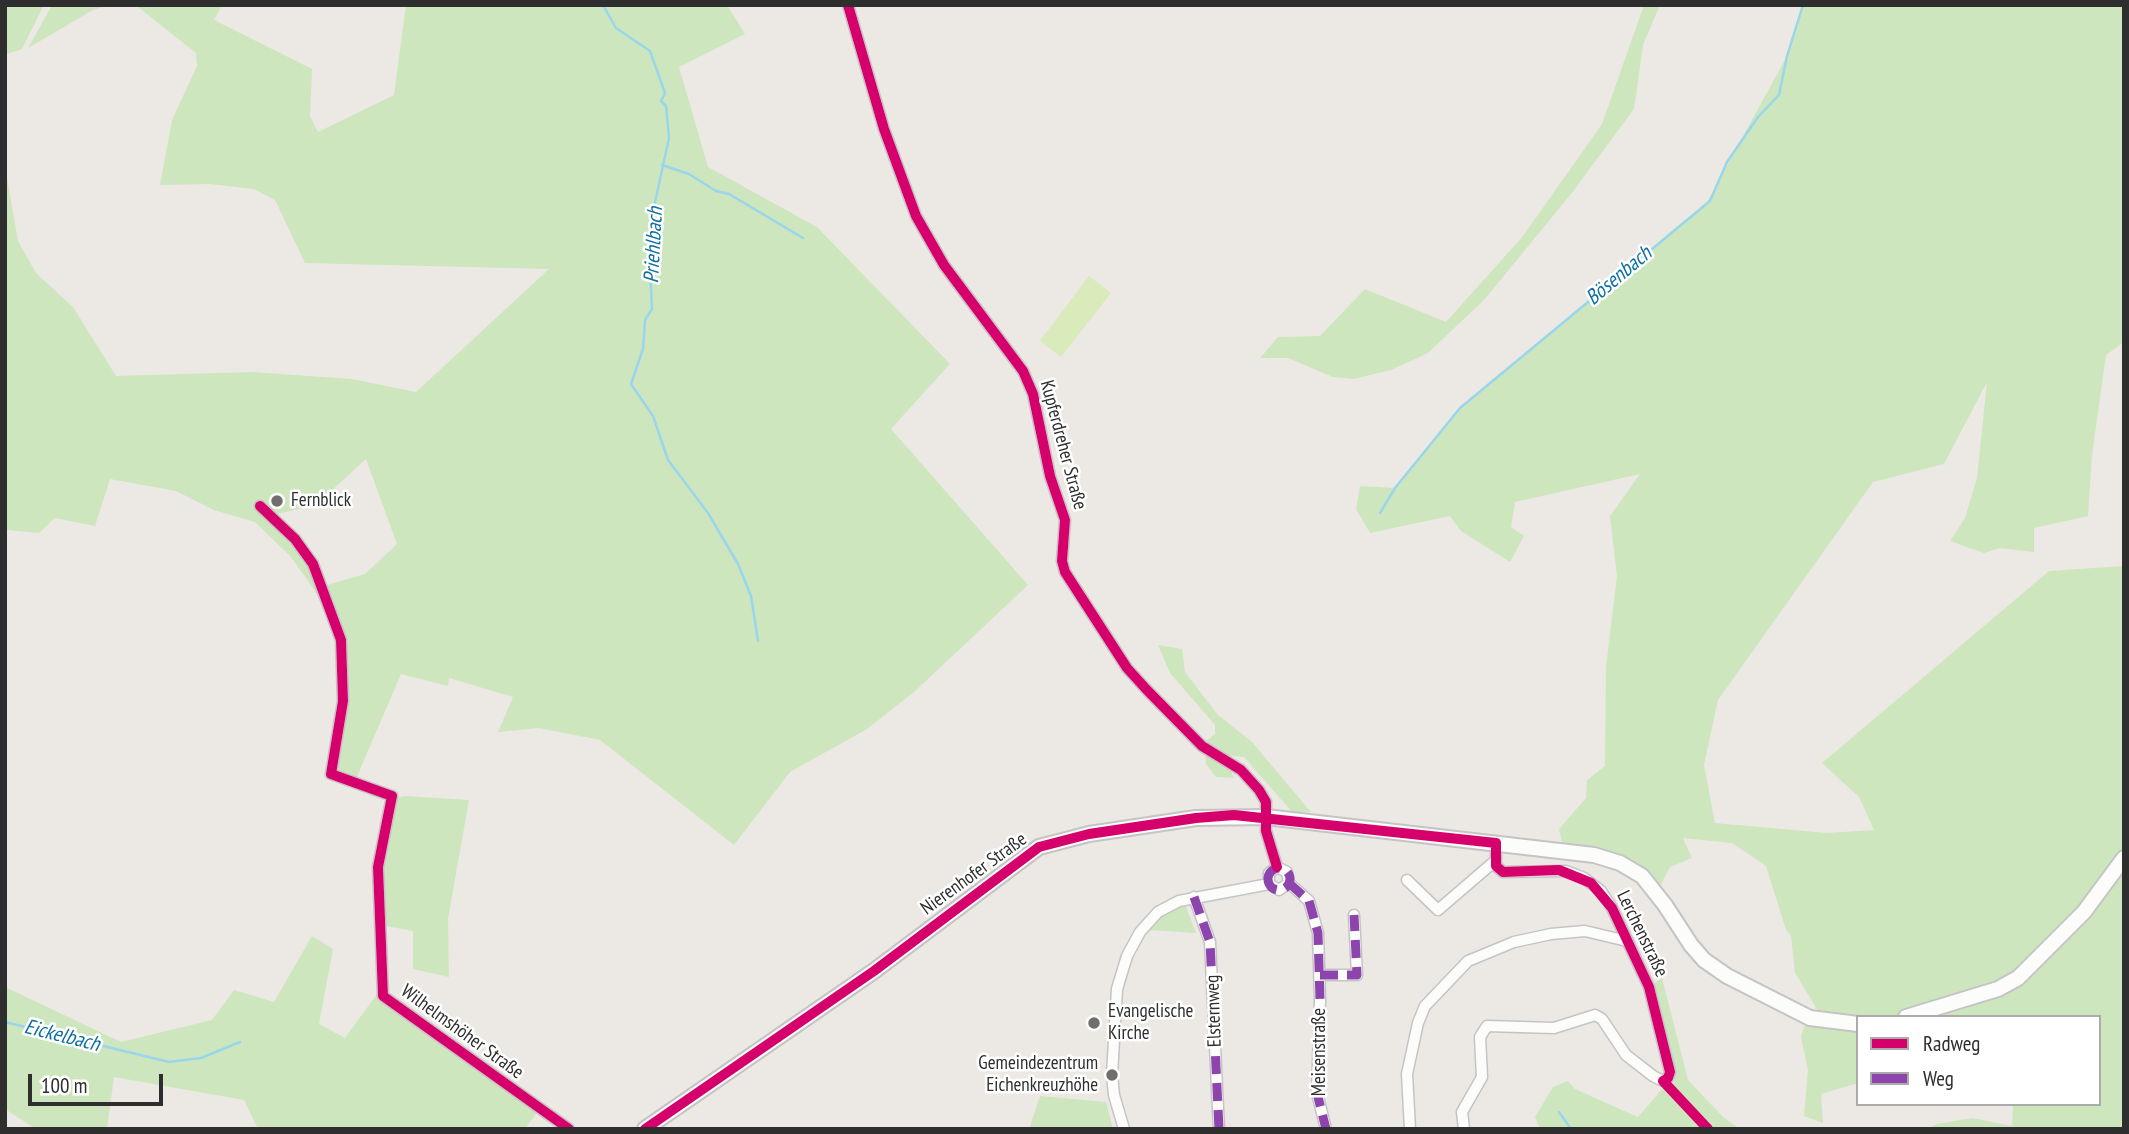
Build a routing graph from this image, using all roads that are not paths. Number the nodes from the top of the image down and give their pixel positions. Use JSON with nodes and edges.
{"nodes":[{"id":1,"x":848,"y":5,"type":"edge"},
{"id":2,"x":260,"y":506,"type":"dead end"},
{"id":3,"x":1266,"y":817,"type":"junction"},
{"id":4,"x":1496,"y":843,"type":"junction"},
{"id":5,"x":2124,"y":858,"type":"edge"},
{"id":6,"x":1495,"y":861,"type":"junction"},
{"id":7,"x":1277,"y":867,"type":"junction"},
{"id":8,"x":1407,"y":880,"type":"dead end"},
{"id":9,"x":1289,"y":883,"type":"junction"},
{"id":10,"x":1269,"y":884,"type":"junction"},
{"id":11,"x":1194,"y":897,"type":"junction"},
{"id":12,"x":1354,"y":915,"type":"dead end"},
{"id":13,"x":1627,"y":941,"type":"junction"},
{"id":14,"x":1320,"y":975,"type":"junction"},
{"id":15,"x":1913,"y":1015,"type":"edge"},
{"id":16,"x":1856,"y":1024,"type":"edge"},
{"id":17,"x":569,"y":1129,"type":"edge"},
{"id":18,"x":645,"y":1129,"type":"edge"},
{"id":19,"x":1124,"y":1129,"type":"edge"},
{"id":20,"x":1219,"y":1129,"type":"edge"},
{"id":21,"x":1326,"y":1129,"type":"edge"},
{"id":22,"x":1410,"y":1129,"type":"edge"},
{"id":23,"x":1464,"y":1129,"type":"edge"}],
"edges":[{"from":1,"to":3,"type":"street","name":"Kupferdreher Straße"},
{"from":2,"to":17,"type":"street","name":"Wilhelmshöher Straße"},
{"from":3,"to":4,"type":"street","name":"Nierenhofer Straße"},
{"from":3,"to":7,"type":"street"},
{"from":3,"to":18,"type":"street","name":"Nierenhofer Straße"},
{"from":4,"to":6,"type":"street"},
{"from":4,"to":16,"type":"street","name":"Nierenhofer Straße"},
{"from":5,"to":15,"type":"street"},
{"from":6,"to":8,"type":"street"},
{"from":6,"to":13,"type":"street","name":"Lerchenstraße"},
{"from":7,"to":9,"type":"street"},
{"from":7,"to":10,"type":"street"},
{"from":9,"to":10,"type":"street"},
{"from":9,"to":14,"type":"street","name":"Meisenstraße"},
{"from":10,"to":11,"type":"street"},
{"from":11,"to":19,"type":"street"},
{"from":11,"to":20,"type":"street","name":"Elsternweg"},
{"from":12,"to":14,"type":"street"},
{"from":13,"to":22,"type":"street"},
{"from":13,"to":23,"type":"street","name":"Lerchenstraße"},
{"from":14,"to":21,"type":"street","name":"Meisenstraße"}]}
